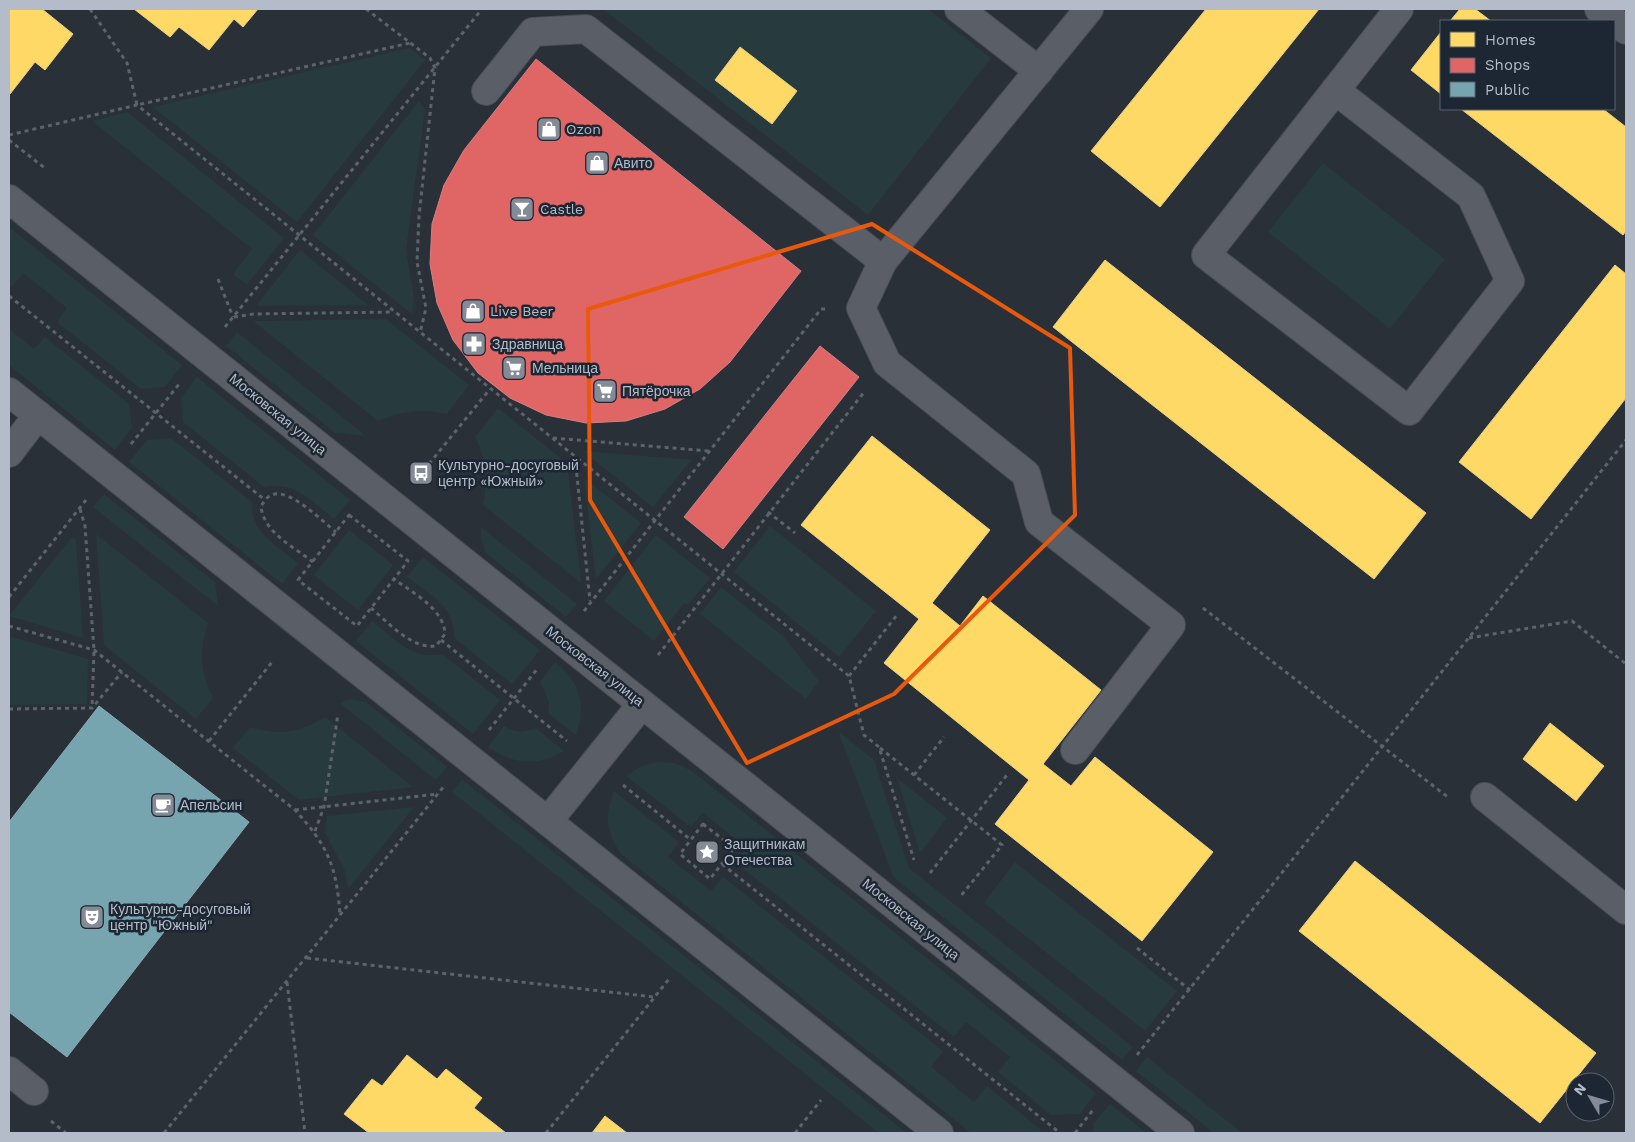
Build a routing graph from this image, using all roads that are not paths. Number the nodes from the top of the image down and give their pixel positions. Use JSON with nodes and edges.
{"nodes":[{"id":1,"x":959,"y":9,"type":"edge"},
{"id":2,"x":1089,"y":9,"type":"edge"},
{"id":3,"x":1399,"y":9,"type":"edge"},
{"id":4,"x":1600,"y":9,"type":"edge"},
{"id":5,"x":1614,"y":20,"type":"edge"},
{"id":6,"x":1615,"y":21,"type":"edge"},
{"id":7,"x":1626,"y":30,"type":"edge"},
{"id":8,"x":1039,"y":71,"type":"junction"},
{"id":9,"x":1335,"y":90,"type":"junction"},
{"id":10,"x":486,"y":91,"type":"dead end"},
{"id":11,"x":9,"y":199,"type":"edge"},
{"id":12,"x":883,"y":261,"type":"junction"},
{"id":13,"x":9,"y":392,"type":"edge"},
{"id":14,"x":38,"y":415,"type":"junction"},
{"id":15,"x":9,"y":453,"type":"edge"},
{"id":16,"x":642,"y":704,"type":"junction"},
{"id":17,"x":1075,"y":750,"type":"dead end"},
{"id":18,"x":1485,"y":797,"type":"road end"},
{"id":19,"x":548,"y":822,"type":"junction"},
{"id":20,"x":1626,"y":910,"type":"edge"},
{"id":21,"x":9,"y":1071,"type":"edge"},
{"id":22,"x":34,"y":1091,"type":"dead end"},
{"id":23,"x":939,"y":1133,"type":"edge"},
{"id":24,"x":1180,"y":1133,"type":"edge"}],
"edges":[{"from":1,"to":8,"type":"street"},
{"from":2,"to":8,"type":"street"},
{"from":3,"to":9,"type":"street"},
{"from":4,"to":5,"type":"street"},
{"from":6,"to":7,"type":"street"},
{"from":8,"to":12,"type":"street"},
{"from":9,"to":9,"type":"street"},
{"from":10,"to":12,"type":"street"},
{"from":11,"to":16,"type":"street","name":"Московская улица"},
{"from":12,"to":17,"type":"street"},
{"from":13,"to":14,"type":"street"},
{"from":14,"to":15,"type":"street"},
{"from":14,"to":19,"type":"street"},
{"from":16,"to":19,"type":"street"},
{"from":16,"to":24,"type":"street","name":"Московская улица"},
{"from":18,"to":20,"type":"street"},
{"from":19,"to":23,"type":"street"},
{"from":21,"to":22,"type":"street"}]}
